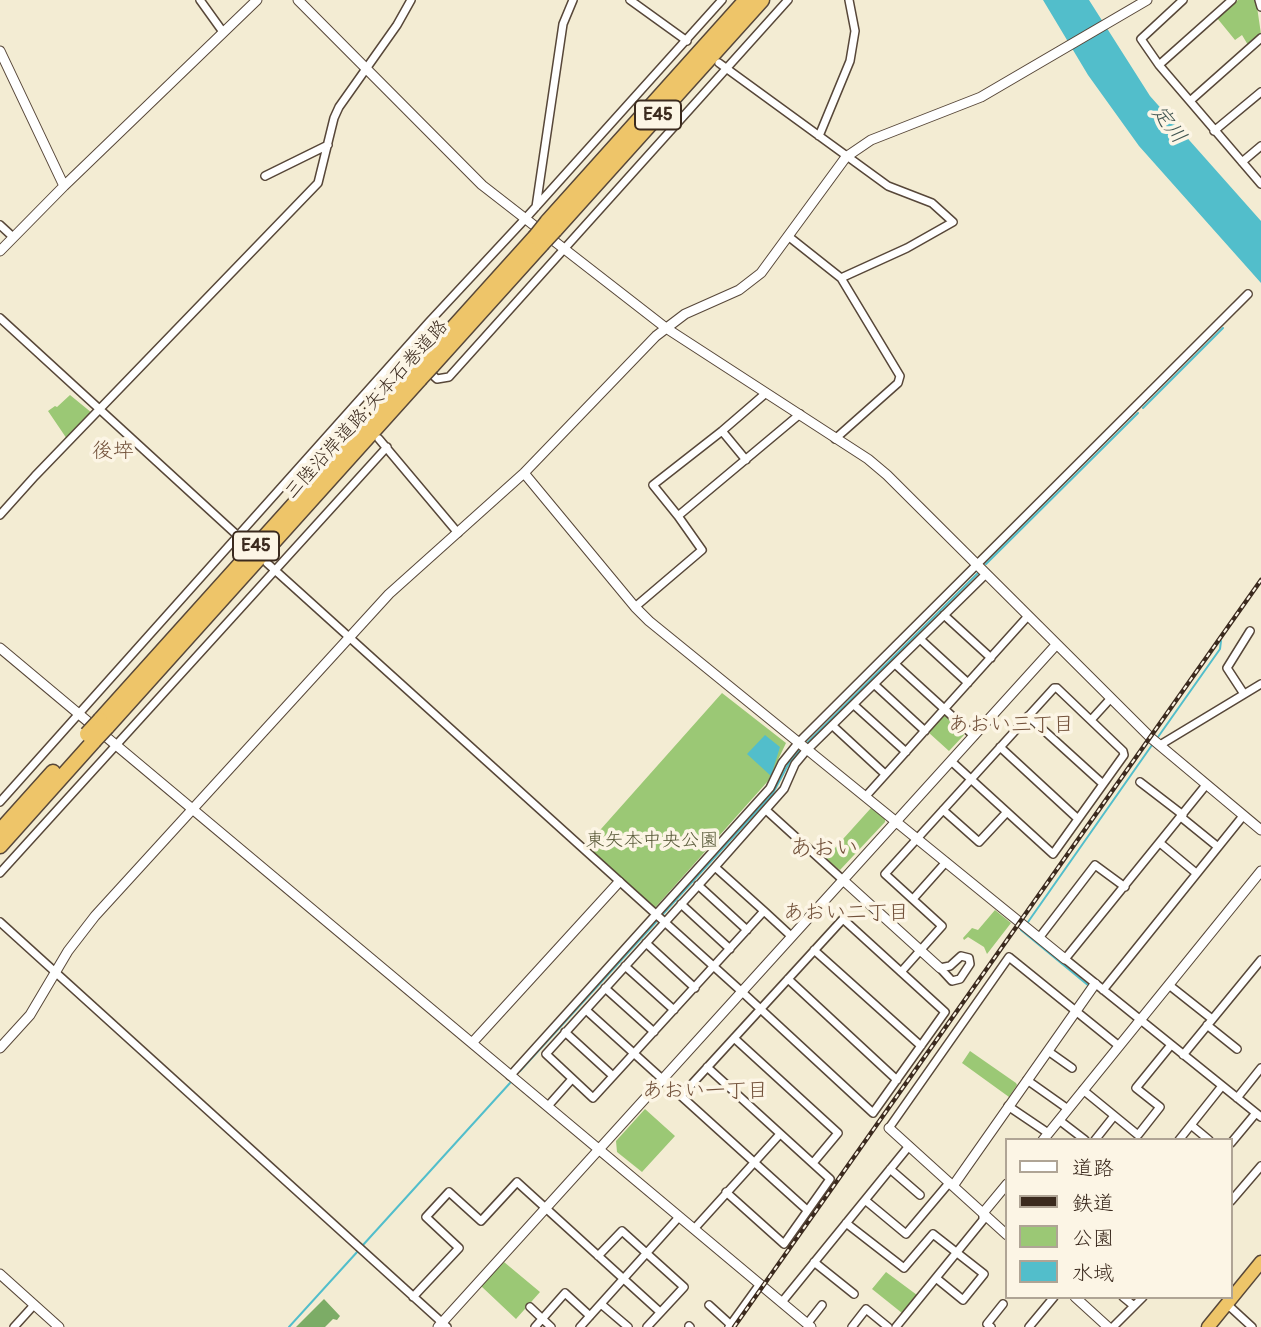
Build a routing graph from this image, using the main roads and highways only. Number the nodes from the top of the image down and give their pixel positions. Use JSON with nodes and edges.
{"nodes":[{"id":1,"x":746,"y":0,"type":"edge"},
{"id":2,"x":762,"y":0,"type":"edge"},
{"id":3,"x":551,"y":226,"type":"junction"},
{"id":4,"x":91,"y":737,"type":"junction"},
{"id":5,"x":0,"y":831,"type":"edge"},
{"id":6,"x":0,"y":846,"type":"edge"},
{"id":7,"x":1261,"y":1262,"type":"edge"},
{"id":8,"x":1233,"y":1297,"type":"edge"},
{"id":9,"x":1231,"y":1299,"type":"edge"},
{"id":10,"x":1208,"y":1327,"type":"edge"}],
"edges":[{"from":1,"to":3,"type":"highway","name":"三陸沿岸道路;矢本石巻道路","number":"E45"},
{"from":2,"to":3,"type":"highway","name":"三陸沿岸道路;矢本石巻道路","number":"E45"},
{"from":3,"to":4,"type":"highway","name":"三陸沿岸道路;矢本石巻道路","number":"E45","bridge":true},
{"from":4,"to":5,"type":"highway","name":"三陸沿岸道路;矢本石巻道路","number":"E45"},
{"from":4,"to":6,"type":"highway","name":"三陸沿岸道路;矢本石巻道路","number":"E45"},
{"from":7,"to":8,"type":"highway"},
{"from":9,"to":10,"type":"highway"}]}
